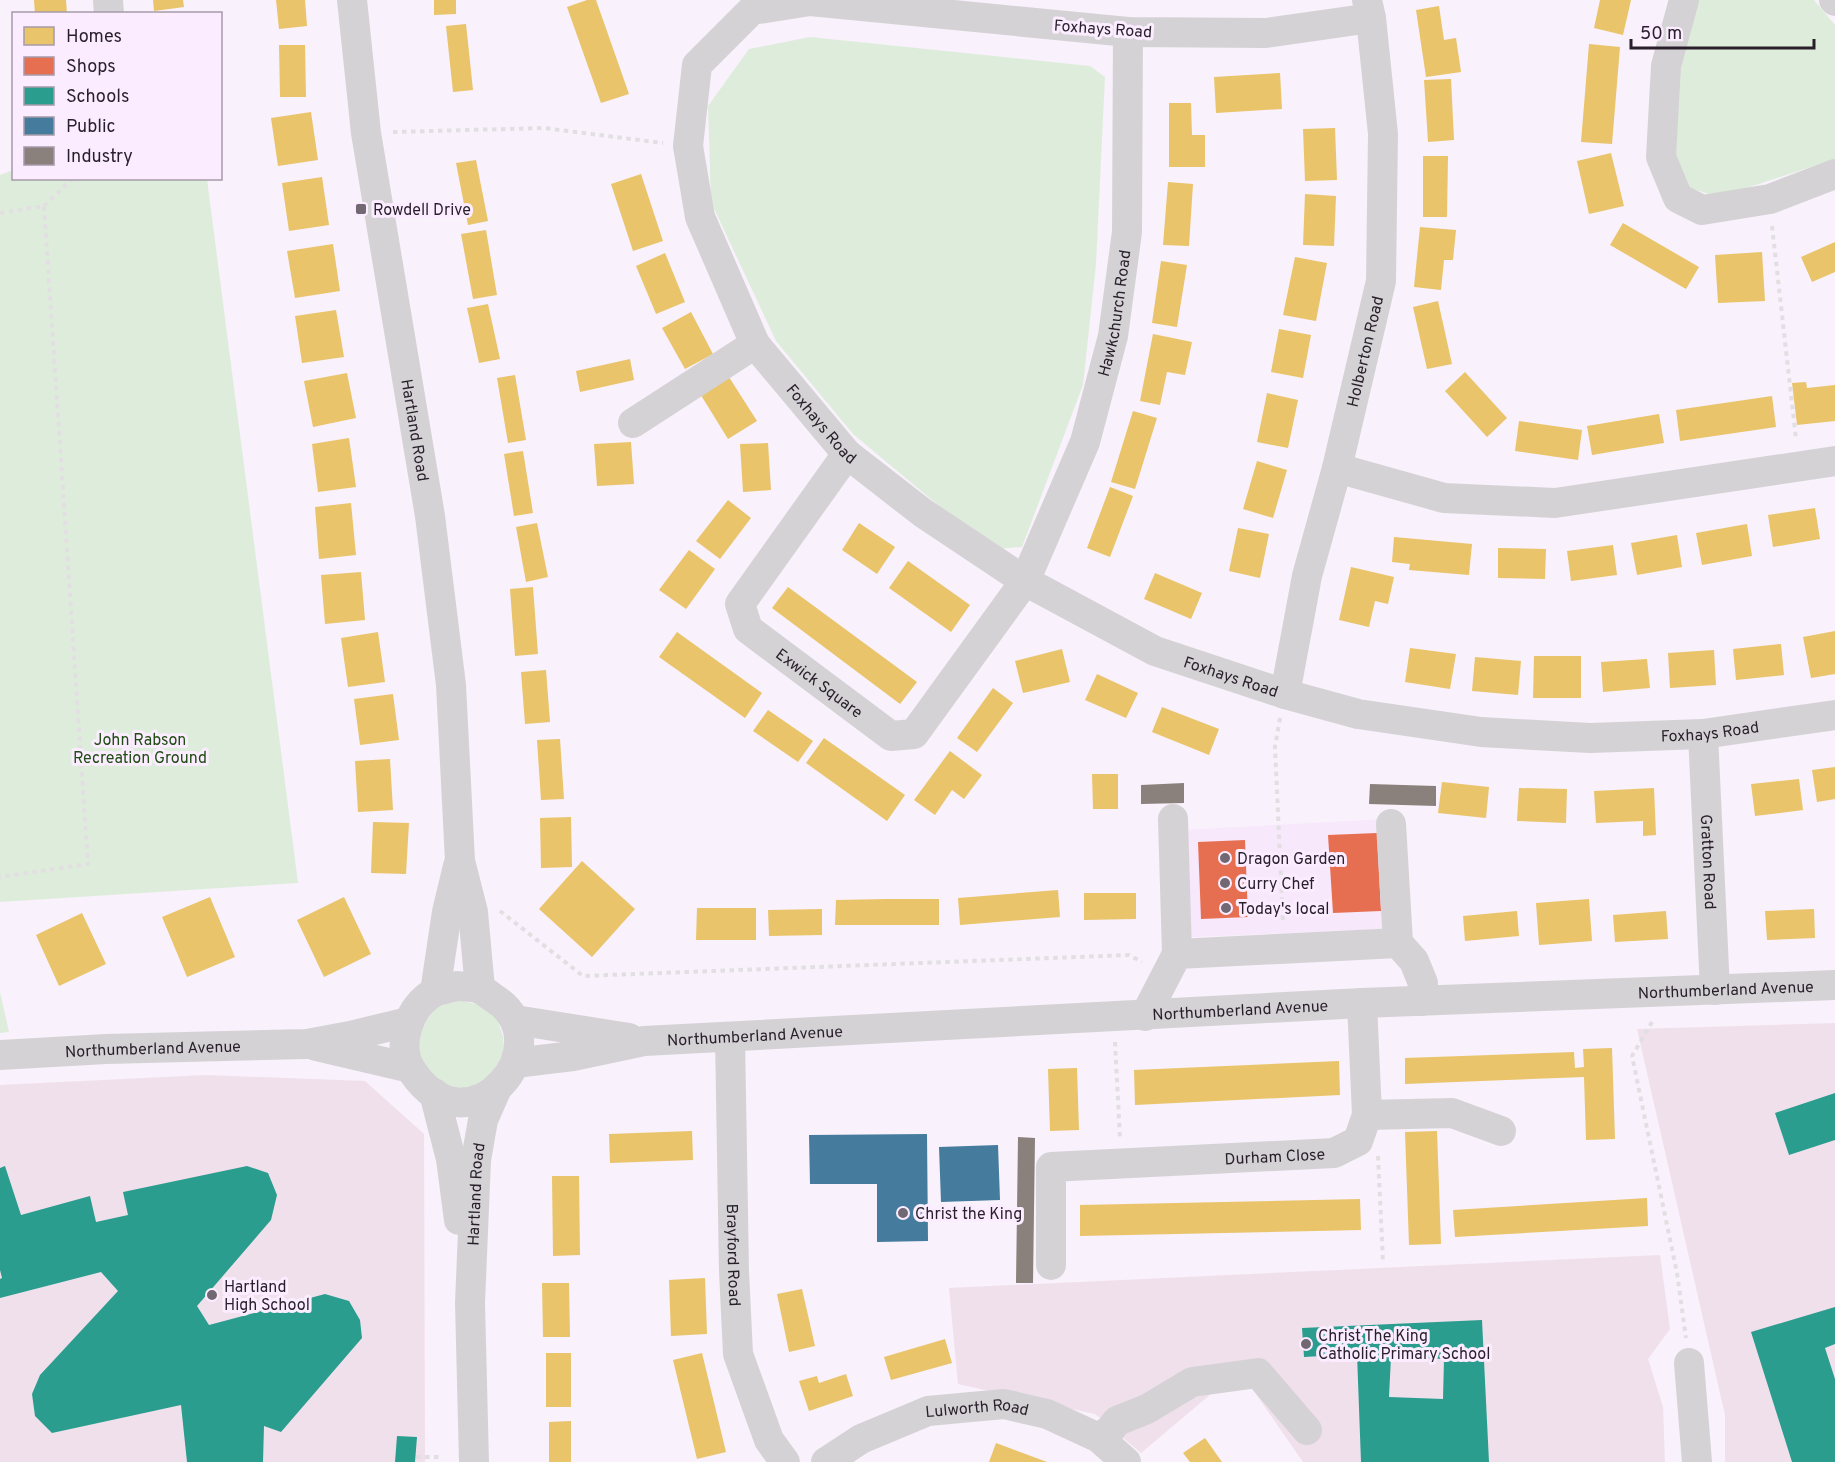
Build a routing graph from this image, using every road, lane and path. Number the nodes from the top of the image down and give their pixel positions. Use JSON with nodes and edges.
{"nodes":[{"id":1,"x":352,"y":0,"type":"edge"},
{"id":2,"x":1684,"y":0,"type":"edge"},
{"id":3,"x":1369,"y":9,"type":"edge"},
{"id":4,"x":1128,"y":32,"type":"junction"},
{"id":5,"x":366,"y":133,"type":"junction"},
{"id":6,"x":688,"y":146,"type":"junction"},
{"id":7,"x":1835,"y":174,"type":"edge"},
{"id":8,"x":71,"y":180,"type":"edge"},
{"id":9,"x":1770,"y":199,"type":"junction"},
{"id":10,"x":44,"y":206,"type":"junction"},
{"id":11,"x":0,"y":213,"type":"edge"},
{"id":12,"x":755,"y":344,"type":"junction"},
{"id":13,"x":633,"y":423,"type":"dead end"},
{"id":14,"x":848,"y":454,"type":"junction"},
{"id":15,"x":1835,"y":461,"type":"edge"},
{"id":16,"x":1799,"y":467,"type":"junction"},
{"id":17,"x":1337,"y":468,"type":"junction"},
{"id":18,"x":1025,"y":581,"type":"junction"},
{"id":19,"x":1285,"y":694,"type":"junction"},
{"id":20,"x":1835,"y":716,"type":"edge"},
{"id":21,"x":1703,"y":734,"type":"junction"},
{"id":22,"x":1173,"y":819,"type":"dead end"},
{"id":23,"x":1391,"y":824,"type":"dead end"},
{"id":24,"x":459,"y":861,"type":"junction"},
{"id":25,"x":0,"y":877,"type":"edge"},
{"id":26,"x":500,"y":911,"type":"dead end"},
{"id":27,"x":1398,"y":943,"type":"junction"},
{"id":28,"x":1286,"y":947,"type":"junction"},
{"id":29,"x":1172,"y":965,"type":"junction"},
{"id":30,"x":1835,"y":985,"type":"edge"},
{"id":31,"x":480,"y":989,"type":"junction"},
{"id":32,"x":1715,"y":990,"type":"junction"},
{"id":33,"x":435,"y":993,"type":"junction"},
{"id":34,"x":1421,"y":1001,"type":"junction"},
{"id":35,"x":1362,"y":1004,"type":"junction"},
{"id":36,"x":1145,"y":1016,"type":"junction"},
{"id":37,"x":1114,"y":1017,"type":"junction"},
{"id":38,"x":515,"y":1020,"type":"junction"},
{"id":39,"x":408,"y":1022,"type":"junction"},
{"id":40,"x":1652,"y":1022,"type":"dead end"},
{"id":41,"x":730,"y":1037,"type":"junction"},
{"id":42,"x":644,"y":1041,"type":"junction"},
{"id":43,"x":307,"y":1044,"type":"junction"},
{"id":44,"x":0,"y":1055,"type":"edge"},
{"id":45,"x":515,"y":1063,"type":"junction"},
{"id":46,"x":410,"y":1068,"type":"junction"},
{"id":47,"x":497,"y":1088,"type":"junction"},
{"id":48,"x":434,"y":1093,"type":"junction"},
{"id":49,"x":1367,"y":1115,"type":"junction"},
{"id":50,"x":1501,"y":1131,"type":"dead end"},
{"id":51,"x":1121,"y":1162,"type":"junction"},
{"id":52,"x":1383,"y":1262,"type":"dead end"},
{"id":53,"x":1051,"y":1265,"type":"dead end"},
{"id":54,"x":470,"y":1304,"type":"junction"},
{"id":55,"x":1689,"y":1362,"type":"joint"},
{"id":56,"x":1307,"y":1431,"type":"dead end"},
{"id":57,"x":1099,"y":1438,"type":"junction"},
{"id":58,"x":416,"y":1456,"type":"dead end"},
{"id":59,"x":442,"y":1457,"type":"dead end"},
{"id":60,"x":474,"y":1462,"type":"edge"},
{"id":61,"x":785,"y":1462,"type":"edge"},
{"id":62,"x":826,"y":1462,"type":"edge"},
{"id":63,"x":1126,"y":1462,"type":"edge"},
{"id":64,"x":1697,"y":1462,"type":"edge"}],
"edges":[{"from":1,"to":5,"type":"street","name":"Hartland Road"},
{"from":2,"to":9,"type":"street"},
{"from":3,"to":4,"type":"street","name":"Foxhays Road"},
{"from":3,"to":17,"type":"street","name":"Holberton Road"},
{"from":4,"to":6,"type":"street","name":"Foxhays Road"},
{"from":4,"to":18,"type":"street","name":"Hawkchurch Road"},
{"from":5,"to":6,"type":"path"},
{"from":5,"to":24,"type":"street","name":"Hartland Road"},
{"from":6,"to":12,"type":"street","name":"Foxhays Road"},
{"from":7,"to":9,"type":"street"},
{"from":8,"to":10,"type":"path"},
{"from":9,"to":16,"type":"path"},
{"from":10,"to":11,"type":"path"},
{"from":10,"to":25,"type":"path"},
{"from":12,"to":13,"type":"street"},
{"from":12,"to":14,"type":"street","name":"Foxhays Road"},
{"from":14,"to":18,"type":"street","name":"Foxhays Road"},
{"from":14,"to":18,"type":"street","name":"Exwick Square"},
{"from":15,"to":16,"type":"street"},
{"from":16,"to":17,"type":"street"},
{"from":17,"to":19,"type":"street","name":"Holberton Road"},
{"from":18,"to":19,"type":"street","name":"Foxhays Road"},
{"from":19,"to":21,"type":"street","name":"Foxhays Road"},
{"from":19,"to":28,"type":"path"},
{"from":20,"to":21,"type":"street","name":"Foxhays Road"},
{"from":21,"to":32,"type":"street","name":"Gratton Road"},
{"from":22,"to":29,"type":"street"},
{"from":23,"to":27,"type":"street"},
{"from":24,"to":31,"type":"street","name":"Hartland Road"},
{"from":24,"to":33,"type":"street","name":"Hartland Road"},
{"from":26,"to":29,"type":"path"},
{"from":27,"to":28,"type":"street"},
{"from":27,"to":34,"type":"street"},
{"from":28,"to":29,"type":"street"},
{"from":29,"to":36,"type":"street"},
{"from":30,"to":32,"type":"street","name":"Northumberland Avenue"},
{"from":31,"to":33,"type":"street"},
{"from":31,"to":38,"type":"street"},
{"from":32,"to":34,"type":"street","name":"Northumberland Avenue"},
{"from":33,"to":39,"type":"street"},
{"from":34,"to":35,"type":"street","name":"Northumberland Avenue"},
{"from":35,"to":36,"type":"street","name":"Northumberland Avenue"},
{"from":35,"to":49,"type":"street","name":"Durham Close"},
{"from":36,"to":37,"type":"street","name":"Northumberland Avenue"},
{"from":37,"to":41,"type":"street","name":"Northumberland Avenue"},
{"from":37,"to":51,"type":"path"},
{"from":38,"to":42,"type":"street","name":"Northumberland Avenue"},
{"from":38,"to":45,"type":"street"},
{"from":39,"to":43,"type":"street","name":"Northumberland Avenue"},
{"from":39,"to":46,"type":"street"},
{"from":40,"to":55,"type":"path"},
{"from":41,"to":42,"type":"street","name":"Northumberland Avenue"},
{"from":41,"to":61,"type":"street","name":"Brayford Road"},
{"from":42,"to":45,"type":"street","name":"Northumberland Avenue"},
{"from":43,"to":44,"type":"street","name":"Northumberland Avenue"},
{"from":43,"to":46,"type":"street","name":"Northumberland Avenue"},
{"from":45,"to":47,"type":"street"},
{"from":46,"to":48,"type":"street"},
{"from":47,"to":48,"type":"street"},
{"from":47,"to":54,"type":"street","name":"Hartland Road"},
{"from":48,"to":54,"type":"street","name":"Hartland Road"},
{"from":49,"to":50,"type":"street"},
{"from":49,"to":51,"type":"street","name":"Durham Close"},
{"from":49,"to":52,"type":"path"},
{"from":51,"to":53,"type":"street","name":"Durham Close"},
{"from":54,"to":60,"type":"street","name":"Hartland Road"},
{"from":55,"to":64,"type":"street"},
{"from":56,"to":57,"type":"street"},
{"from":57,"to":62,"type":"street","name":"Lulworth Road"},
{"from":57,"to":63,"type":"street","name":"Lulworth Road"},
{"from":58,"to":59,"type":"path"}]}
